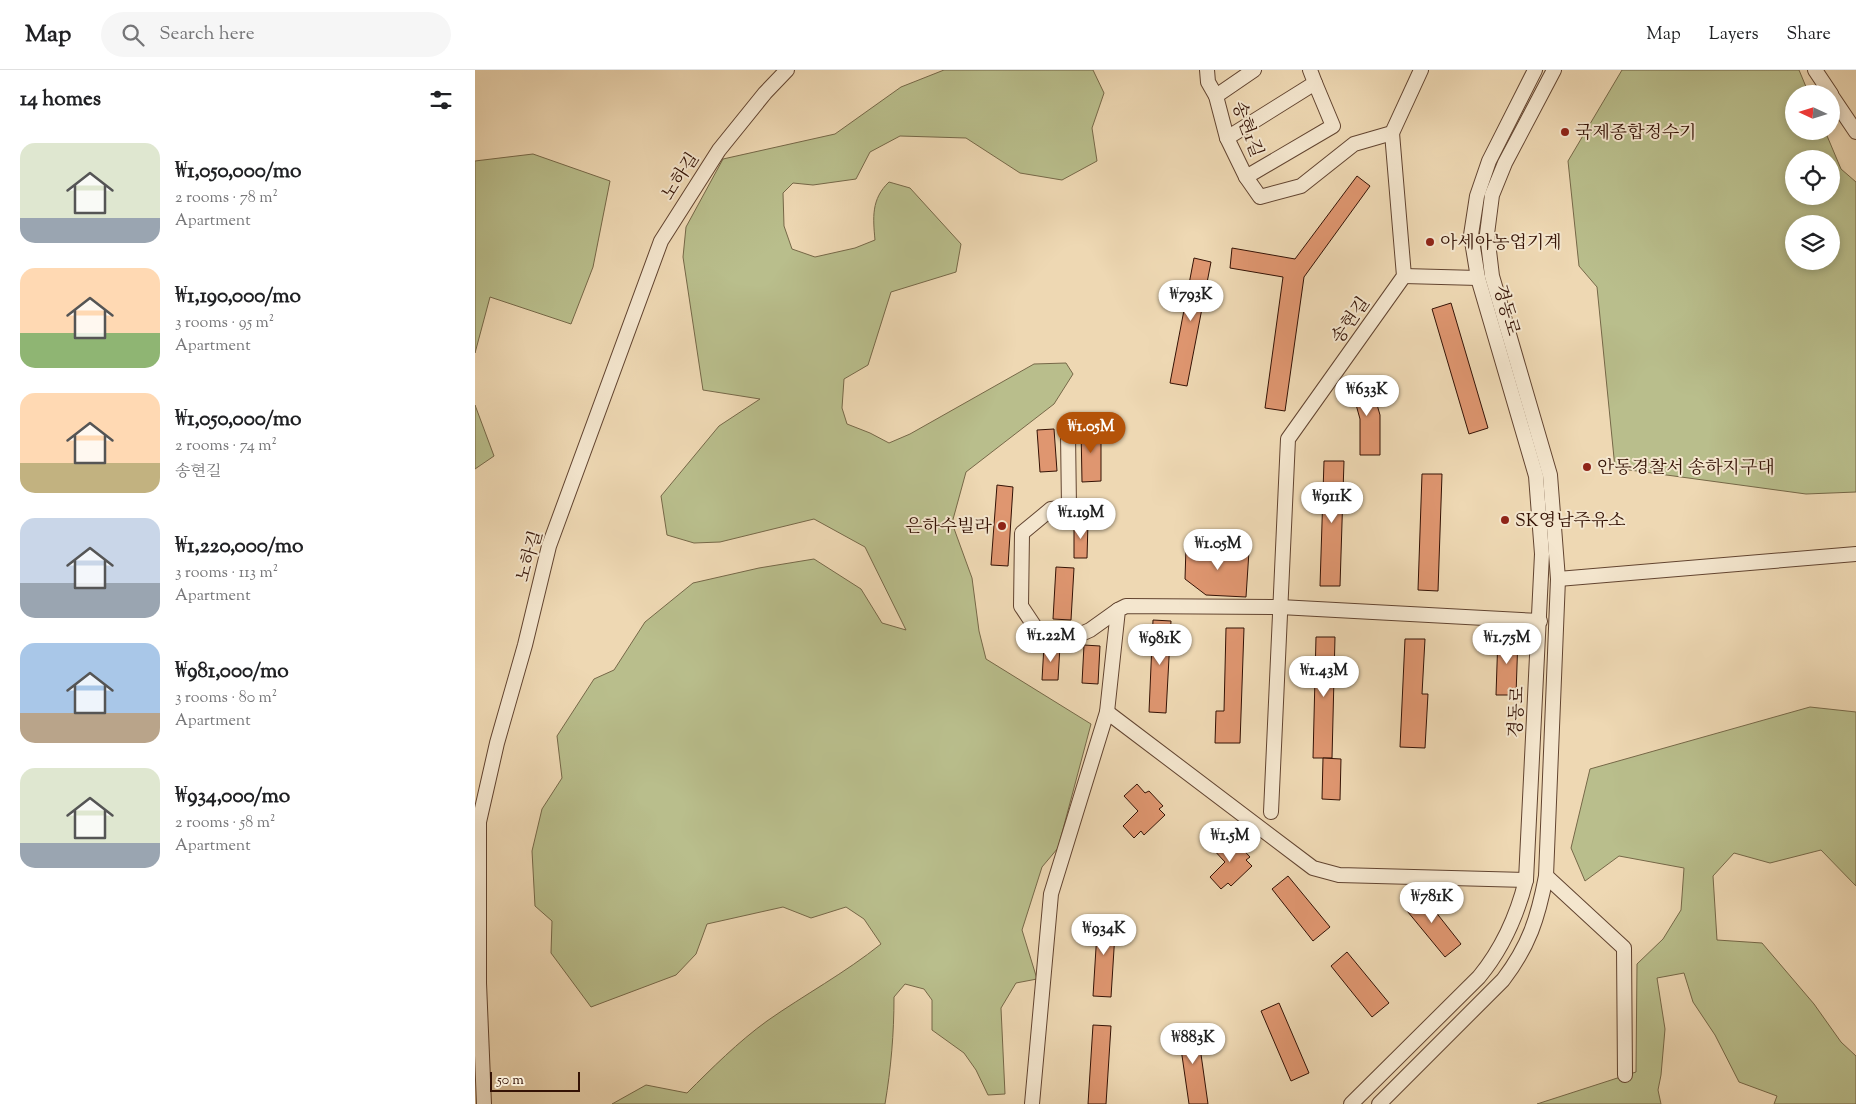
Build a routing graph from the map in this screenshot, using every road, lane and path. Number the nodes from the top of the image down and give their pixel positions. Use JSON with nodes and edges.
{"nodes":[{"id":1,"x":787,"y":70,"type":"edge"},
{"id":2,"x":1207,"y":70,"type":"edge"},
{"id":3,"x":1254,"y":70,"type":"edge"},
{"id":4,"x":1421,"y":70,"type":"edge"},
{"id":5,"x":1535,"y":70,"type":"edge"},
{"id":6,"x":1553,"y":70,"type":"edge"},
{"id":7,"x":1815,"y":70,"type":"edge"},
{"id":8,"x":1313,"y":76,"type":"edge"},
{"id":9,"x":1825,"y":85,"type":"edge"},
{"id":10,"x":1216,"y":96,"type":"junction"},
{"id":11,"x":1840,"y":108,"type":"edge"},
{"id":12,"x":1392,"y":132,"type":"junction"},
{"id":13,"x":1856,"y":132,"type":"edge"},
{"id":14,"x":1227,"y":138,"type":"junction"},
{"id":15,"x":1246,"y":177,"type":"junction"},
{"id":16,"x":1404,"y":276,"type":"junction"},
{"id":17,"x":1478,"y":278,"type":"junction"},
{"id":18,"x":1068,"y":434,"type":"dead end"},
{"id":19,"x":1856,"y":554,"type":"edge"},
{"id":20,"x":1558,"y":579,"type":"junction"},
{"id":21,"x":1280,"y":607,"type":"junction"},
{"id":22,"x":1118,"y":610,"type":"junction"},
{"id":23,"x":1539,"y":621,"type":"junction"},
{"id":24,"x":1107,"y":712,"type":"junction"},
{"id":25,"x":1271,"y":812,"type":"dead end"},
{"id":26,"x":1546,"y":876,"type":"junction"},
{"id":27,"x":1526,"y":880,"type":"junction"},
{"id":28,"x":477,"y":984,"type":"edge"},
{"id":29,"x":1625,"y":1075,"type":"dead end"},
{"id":30,"x":484,"y":1104,"type":"edge"},
{"id":31,"x":1032,"y":1104,"type":"edge"},
{"id":32,"x":1351,"y":1104,"type":"edge"},
{"id":33,"x":1379,"y":1104,"type":"edge"}],
"edges":[{"from":1,"to":28,"type":"street","name":"노하길"},
{"from":2,"to":10,"type":"street","name":"송현1길"},
{"from":3,"to":10,"type":"street"},
{"from":4,"to":12,"type":"street"},
{"from":5,"to":17,"type":"street","name":"경동로"},
{"from":6,"to":20,"type":"street","name":"경동로"},
{"from":7,"to":9,"type":"street"},
{"from":8,"to":14,"type":"street"},
{"from":8,"to":15,"type":"street"},
{"from":10,"to":14,"type":"street","name":"송현1길"},
{"from":11,"to":13,"type":"street"},
{"from":12,"to":15,"type":"street","name":"송현1길"},
{"from":12,"to":16,"type":"street"},
{"from":14,"to":15,"type":"street","name":"송현1길"},
{"from":16,"to":17,"type":"street"},
{"from":16,"to":21,"type":"street","name":"송현길"},
{"from":17,"to":23,"type":"street","name":"경동로"},
{"from":18,"to":22,"type":"street"},
{"from":19,"to":20,"type":"street"},
{"from":20,"to":26,"type":"street","name":"경동로"},
{"from":21,"to":22,"type":"street"},
{"from":21,"to":23,"type":"street"},
{"from":21,"to":25,"type":"street","name":"송현길"},
{"from":22,"to":24,"type":"street"},
{"from":23,"to":27,"type":"street","name":"경동로"},
{"from":24,"to":27,"type":"street"},
{"from":24,"to":31,"type":"street"},
{"from":26,"to":29,"type":"street"},
{"from":26,"to":33,"type":"street","name":"경동로"},
{"from":27,"to":32,"type":"street","name":"경동로"},
{"from":28,"to":30,"type":"street","name":"노하길"}]}
